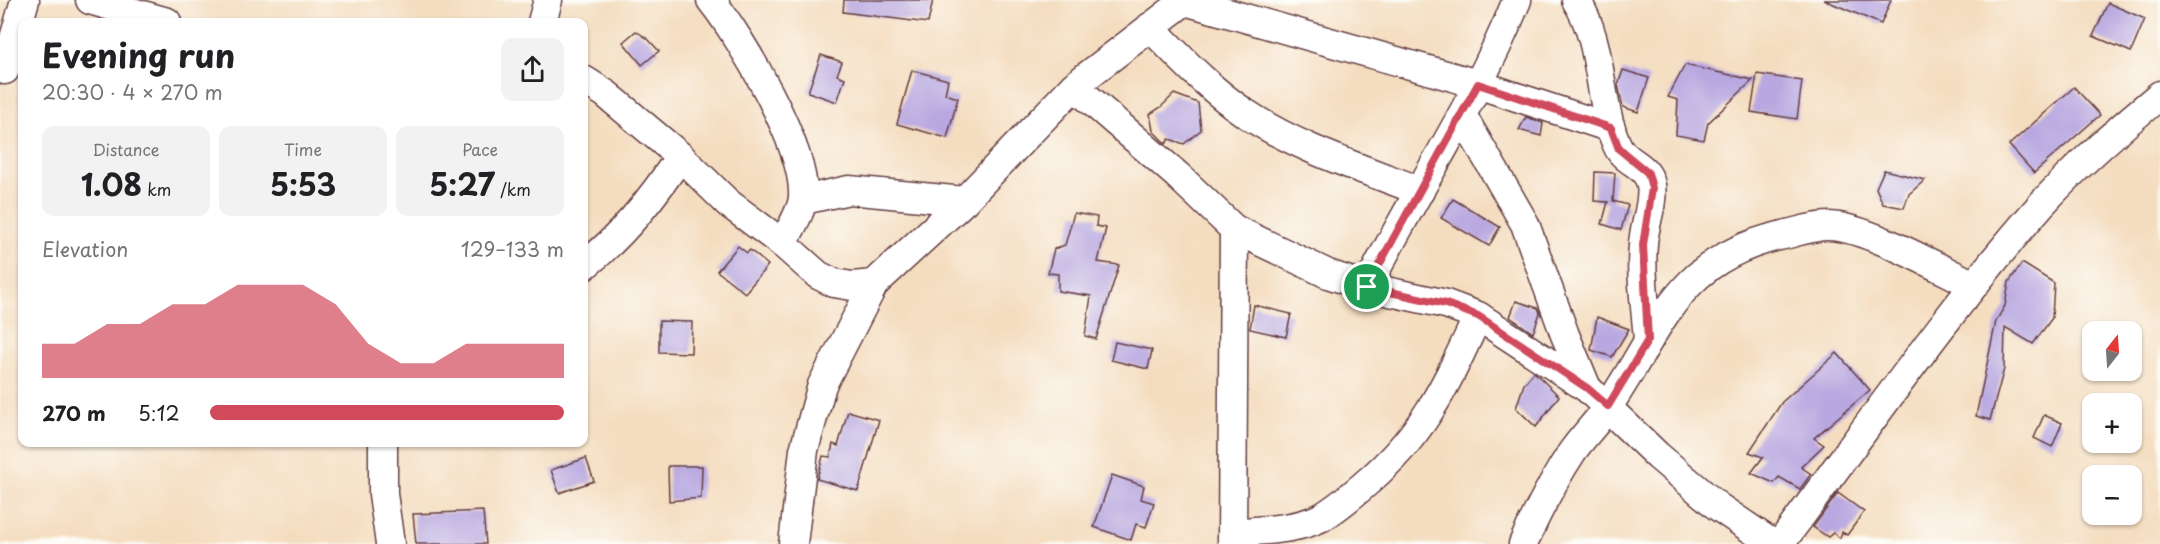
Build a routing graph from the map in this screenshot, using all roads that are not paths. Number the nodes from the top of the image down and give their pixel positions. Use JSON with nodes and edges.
{"nodes":[{"id":1,"x":25,"y":0,"type":"edge"},
{"id":2,"x":90,"y":0,"type":"edge"},
{"id":3,"x":548,"y":0,"type":"edge"},
{"id":4,"x":711,"y":0,"type":"edge"},
{"id":5,"x":1186,"y":0,"type":"edge"},
{"id":6,"x":1517,"y":0,"type":"edge"},
{"id":7,"x":1576,"y":0,"type":"edge"},
{"id":8,"x":133,"y":12,"type":"edge"},
{"id":9,"x":21,"y":18,"type":"edge"},
{"id":10,"x":153,"y":18,"type":"edge"},
{"id":11,"x":543,"y":18,"type":"edge"},
{"id":12,"x":1150,"y":27,"type":"junction"},
{"id":13,"x":18,"y":30,"type":"edge"},
{"id":14,"x":9,"y":68,"type":"edge"},
{"id":15,"x":588,"y":83,"type":"edge"},
{"id":16,"x":1478,"y":84,"type":"junction"},
{"id":17,"x":1074,"y":86,"type":"junction"},
{"id":18,"x":2160,"y":95,"type":"edge"},
{"id":19,"x":1462,"y":115,"type":"junction"},
{"id":20,"x":1611,"y":128,"type":"junction"},
{"id":21,"x":680,"y":156,"type":"junction"},
{"id":22,"x":1419,"y":191,"type":"junction"},
{"id":23,"x":803,"y":200,"type":"junction"},
{"id":24,"x":964,"y":201,"type":"junction"},
{"id":25,"x":1234,"y":229,"type":"junction"},
{"id":26,"x":783,"y":244,"type":"junction"},
{"id":27,"x":588,"y":263,"type":"edge"},
{"id":28,"x":874,"y":284,"type":"junction"},
{"id":29,"x":1974,"y":285,"type":"junction"},
{"id":30,"x":1367,"y":287,"type":"junction"},
{"id":31,"x":1478,"y":316,"type":"junction"},
{"id":32,"x":1648,"y":340,"type":"junction"},
{"id":33,"x":1587,"y":388,"type":"junction"},
{"id":34,"x":1608,"y":406,"type":"junction"},
{"id":35,"x":383,"y":447,"type":"edge"},
{"id":36,"x":1233,"y":539,"type":"edge"},
{"id":37,"x":390,"y":544,"type":"edge"},
{"id":38,"x":793,"y":544,"type":"edge"},
{"id":39,"x":1523,"y":544,"type":"edge"},
{"id":40,"x":1773,"y":544,"type":"edge"},
{"id":41,"x":1780,"y":544,"type":"edge"}],
"edges":[{"from":1,"to":9,"type":"street"},
{"from":2,"to":8,"type":"street"},
{"from":3,"to":11,"type":"street"},
{"from":4,"to":23,"type":"street"},
{"from":5,"to":12,"type":"street"},
{"from":5,"to":16,"type":"street"},
{"from":6,"to":16,"type":"street"},
{"from":7,"to":20,"type":"street"},
{"from":8,"to":10,"type":"street"},
{"from":12,"to":17,"type":"street"},
{"from":12,"to":22,"type":"street"},
{"from":13,"to":14,"type":"street"},
{"from":15,"to":21,"type":"street"},
{"from":16,"to":19,"type":"street"},
{"from":16,"to":20,"type":"street"},
{"from":17,"to":24,"type":"street"},
{"from":17,"to":25,"type":"street"},
{"from":18,"to":29,"type":"street"},
{"from":19,"to":22,"type":"street"},
{"from":19,"to":33,"type":"street"},
{"from":20,"to":32,"type":"street"},
{"from":21,"to":26,"type":"street"},
{"from":21,"to":27,"type":"street"},
{"from":22,"to":30,"type":"street"},
{"from":23,"to":24,"type":"street"},
{"from":23,"to":26,"type":"street"},
{"from":24,"to":28,"type":"street"},
{"from":25,"to":30,"type":"street"},
{"from":25,"to":36,"type":"street"},
{"from":26,"to":28,"type":"street"},
{"from":28,"to":38,"type":"street"},
{"from":29,"to":32,"type":"street"},
{"from":29,"to":41,"type":"street"},
{"from":30,"to":31,"type":"street"},
{"from":31,"to":33,"type":"street"},
{"from":31,"to":36,"type":"street"},
{"from":32,"to":34,"type":"street"},
{"from":33,"to":34,"type":"street"},
{"from":34,"to":39,"type":"street"},
{"from":34,"to":40,"type":"street"},
{"from":35,"to":37,"type":"street"}]}
